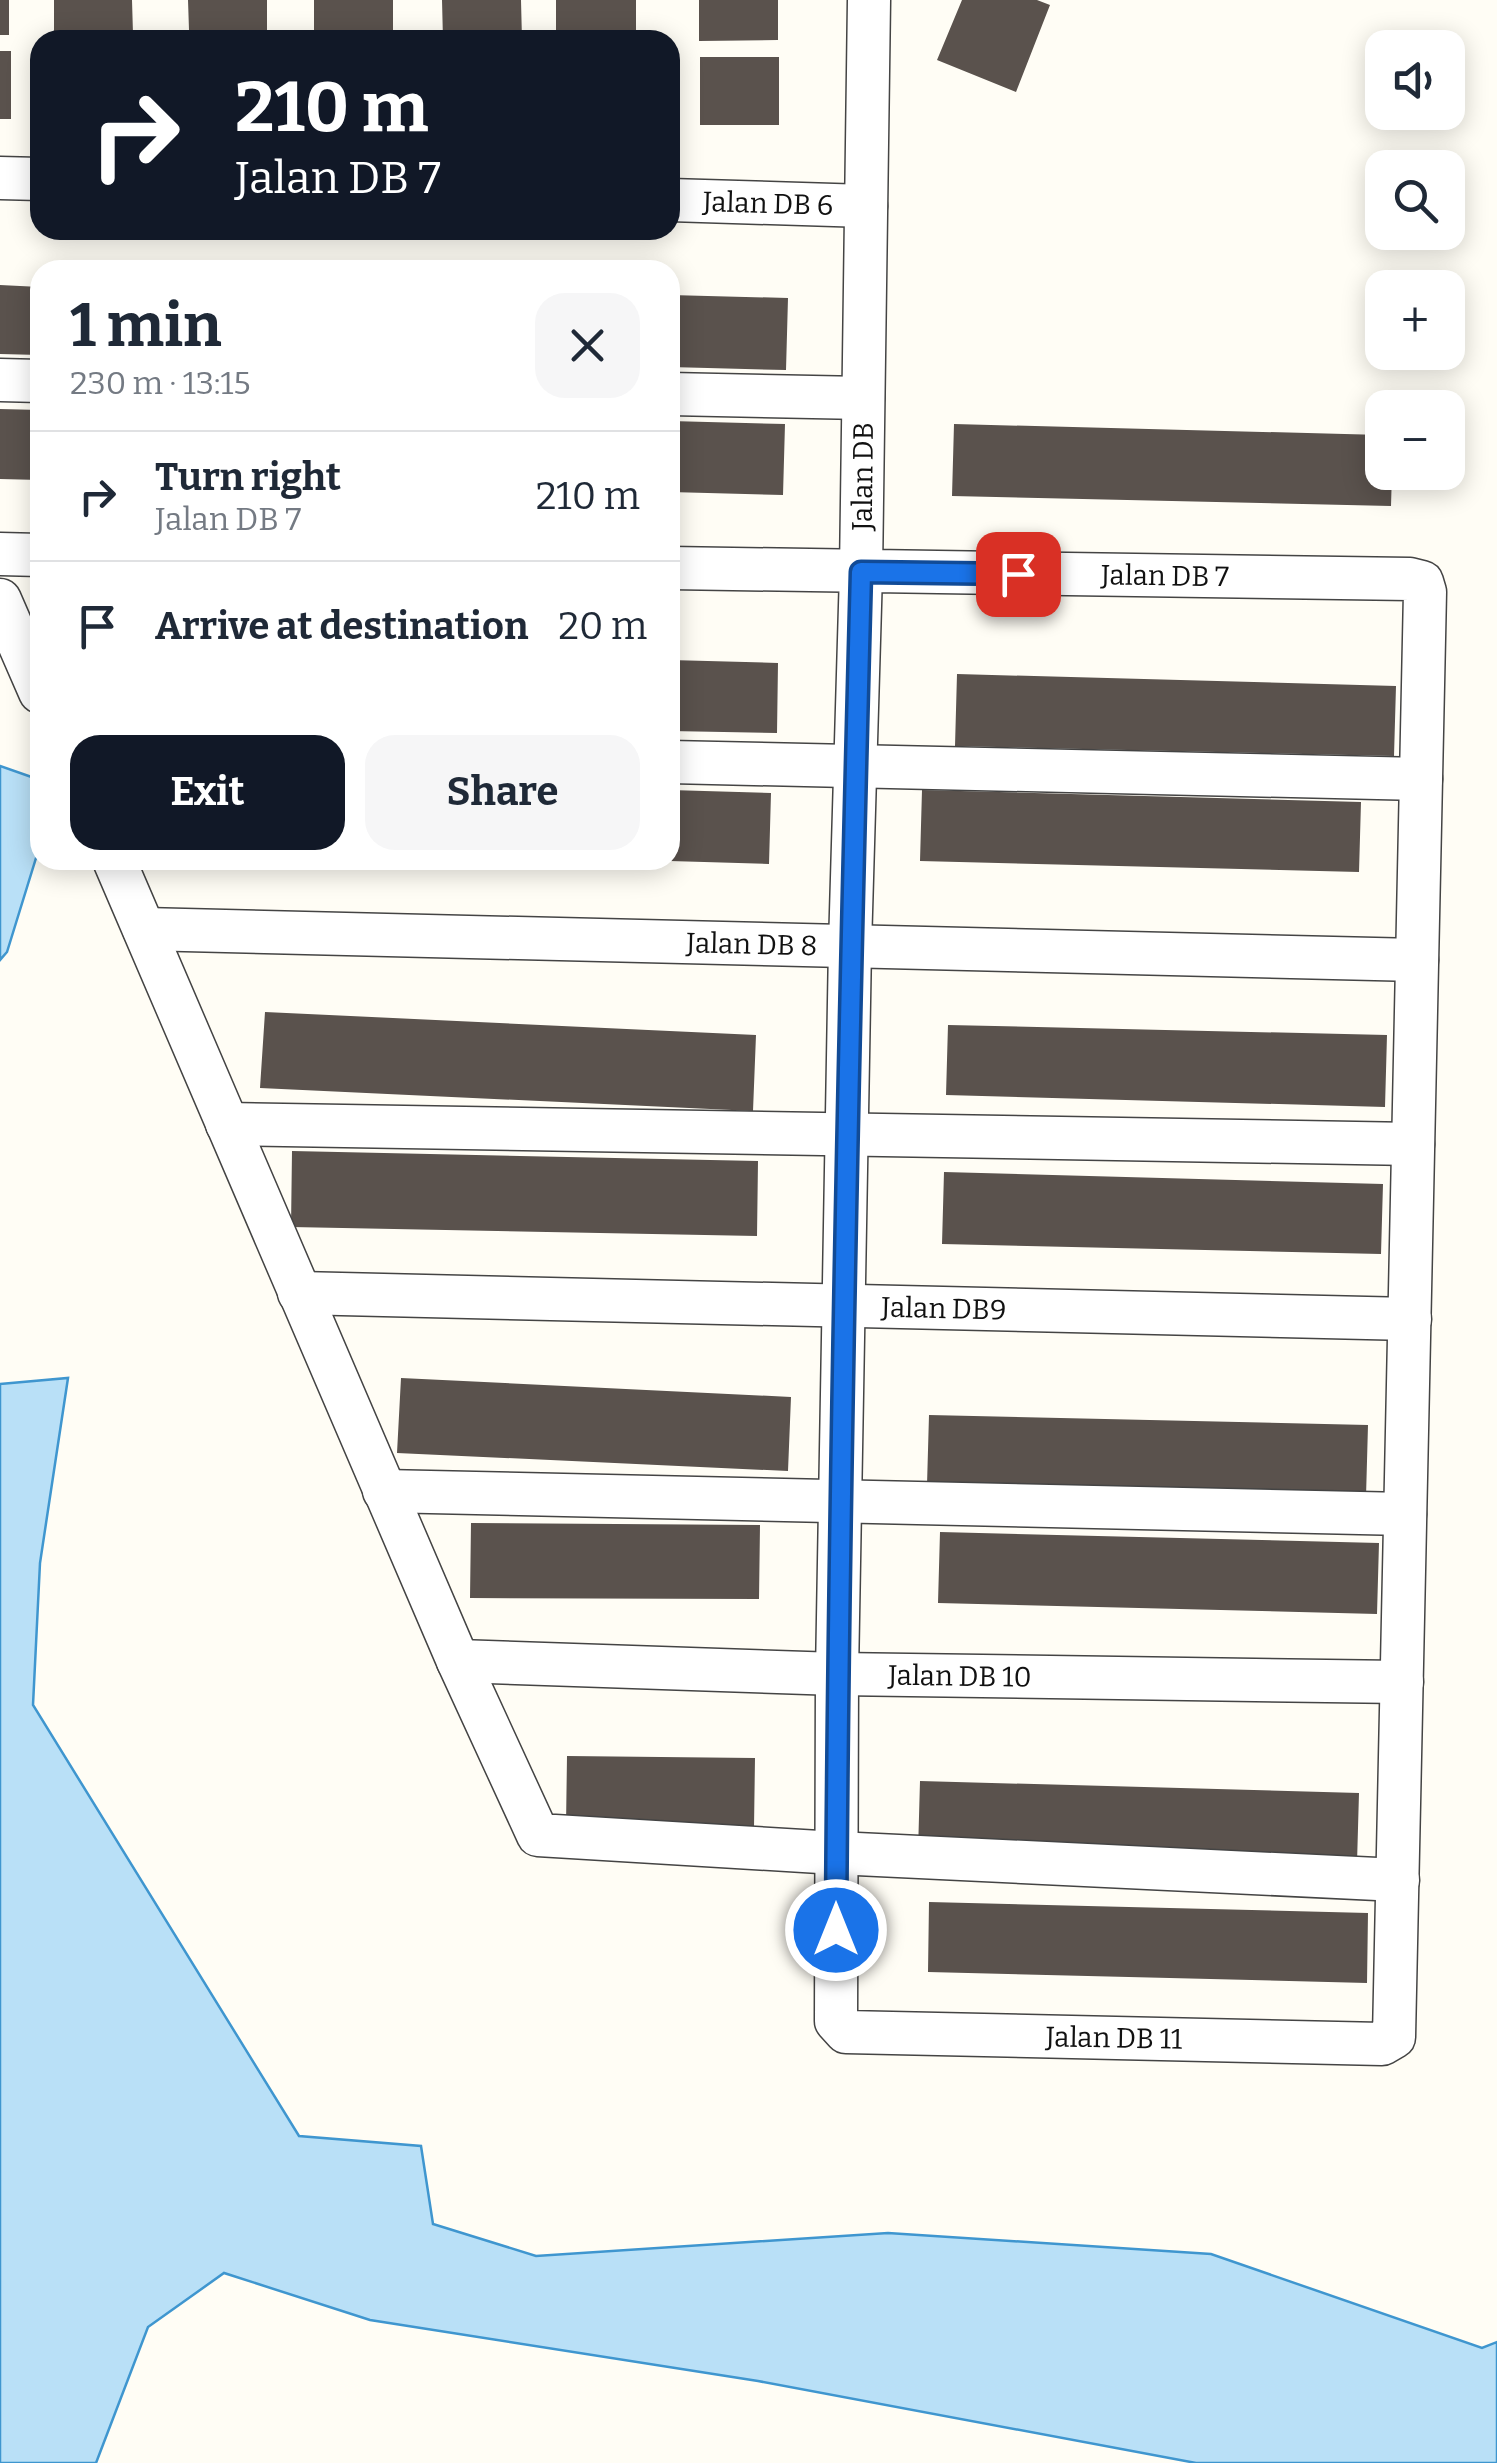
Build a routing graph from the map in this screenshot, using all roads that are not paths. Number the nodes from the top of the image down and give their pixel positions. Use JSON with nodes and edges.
{"nodes":[{"id":1,"x":869,"y":0,"type":"edge"},
{"id":2,"x":0,"y":178,"type":"edge"},
{"id":3,"x":30,"y":179,"type":"edge"},
{"id":4,"x":680,"y":200,"type":"edge"},
{"id":5,"x":866,"y":206,"type":"junction"},
{"id":6,"x":0,"y":380,"type":"edge"},
{"id":7,"x":30,"y":381,"type":"edge"},
{"id":8,"x":680,"y":394,"type":"edge"},
{"id":9,"x":863,"y":398,"type":"junction"},
{"id":10,"x":0,"y":554,"type":"edge"},
{"id":11,"x":30,"y":555,"type":"edge"},
{"id":12,"x":680,"y":568,"type":"edge"},
{"id":13,"x":861,"y":572,"type":"junction"},
{"id":14,"x":0,"y":600,"type":"edge"},
{"id":15,"x":30,"y":669,"type":"edge"},
{"id":16,"x":680,"y":762,"type":"edge"},
{"id":17,"x":856,"y":766,"type":"junction"},
{"id":18,"x":1421,"y":779,"type":"junction"},
{"id":19,"x":118,"y":870,"type":"edge"},
{"id":20,"x":144,"y":929,"type":"junction"},
{"id":21,"x":850,"y":946,"type":"junction"},
{"id":22,"x":1417,"y":960,"type":"junction"},
{"id":23,"x":227,"y":1124,"type":"junction"},
{"id":24,"x":847,"y":1135,"type":"junction"},
{"id":25,"x":1413,"y":1144,"type":"junction"},
{"id":26,"x":299,"y":1293,"type":"junction"},
{"id":27,"x":844,"y":1307,"type":"junction"},
{"id":28,"x":1410,"y":1319,"type":"junction"},
{"id":29,"x":384,"y":1491,"type":"junction"},
{"id":30,"x":840,"y":1502,"type":"junction"},
{"id":31,"x":1406,"y":1514,"type":"junction"},
{"id":32,"x":458,"y":1661,"type":"junction"},
{"id":33,"x":837,"y":1674,"type":"junction"},
{"id":34,"x":1402,"y":1682,"type":"junction"},
{"id":35,"x":836,"y":1853,"type":"junction"},
{"id":36,"x":1398,"y":1880,"type":"junction"},
{"id":37,"x":846,"y":2032,"type":"joint"}],
"edges":[{"from":1,"to":5,"type":"street","name":"Jalan DB"},
{"from":2,"to":3,"type":"street"},
{"from":4,"to":5,"type":"street","name":"Jalan DB 6"},
{"from":5,"to":9,"type":"street","name":"Jalan DB"},
{"from":6,"to":7,"type":"street"},
{"from":8,"to":9,"type":"street"},
{"from":9,"to":13,"type":"street","name":"Jalan DB"},
{"from":10,"to":11,"type":"street"},
{"from":12,"to":13,"type":"street","name":"Jalan DB 7"},
{"from":13,"to":17,"type":"street","name":"Jalan DB"},
{"from":13,"to":18,"type":"street","name":"Jalan DB 7"},
{"from":14,"to":15,"type":"street"},
{"from":16,"to":17,"type":"street"},
{"from":17,"to":18,"type":"street"},
{"from":17,"to":21,"type":"street","name":"Jalan DB"},
{"from":18,"to":22,"type":"street"},
{"from":19,"to":20,"type":"street"},
{"from":20,"to":21,"type":"street","name":"Jalan DB 8"},
{"from":20,"to":23,"type":"street"},
{"from":21,"to":22,"type":"street","name":"Jalan DB 8"},
{"from":21,"to":24,"type":"street","name":"Jalan DB"},
{"from":22,"to":25,"type":"street"},
{"from":23,"to":24,"type":"street"},
{"from":23,"to":26,"type":"street"},
{"from":24,"to":25,"type":"street"},
{"from":24,"to":27,"type":"street","name":"Jalan DB"},
{"from":25,"to":28,"type":"street"},
{"from":26,"to":27,"type":"street","name":"Jalan DB9"},
{"from":26,"to":29,"type":"street"},
{"from":27,"to":28,"type":"street","name":"Jalan DB9"},
{"from":27,"to":30,"type":"street","name":"Jalan DB"},
{"from":28,"to":31,"type":"street"},
{"from":29,"to":30,"type":"street"},
{"from":29,"to":32,"type":"street"},
{"from":30,"to":31,"type":"street"},
{"from":30,"to":33,"type":"street","name":"Jalan DB"},
{"from":31,"to":34,"type":"street"},
{"from":32,"to":33,"type":"street","name":"Jalan DB 10"},
{"from":32,"to":35,"type":"street"},
{"from":33,"to":34,"type":"street","name":"Jalan DB 10"},
{"from":33,"to":35,"type":"street","name":"Jalan DB"},
{"from":34,"to":36,"type":"street"},
{"from":35,"to":36,"type":"street"},
{"from":35,"to":37,"type":"street","name":"Jalan DB"},
{"from":36,"to":37,"type":"street","name":"Jalan DB 11"}]}
